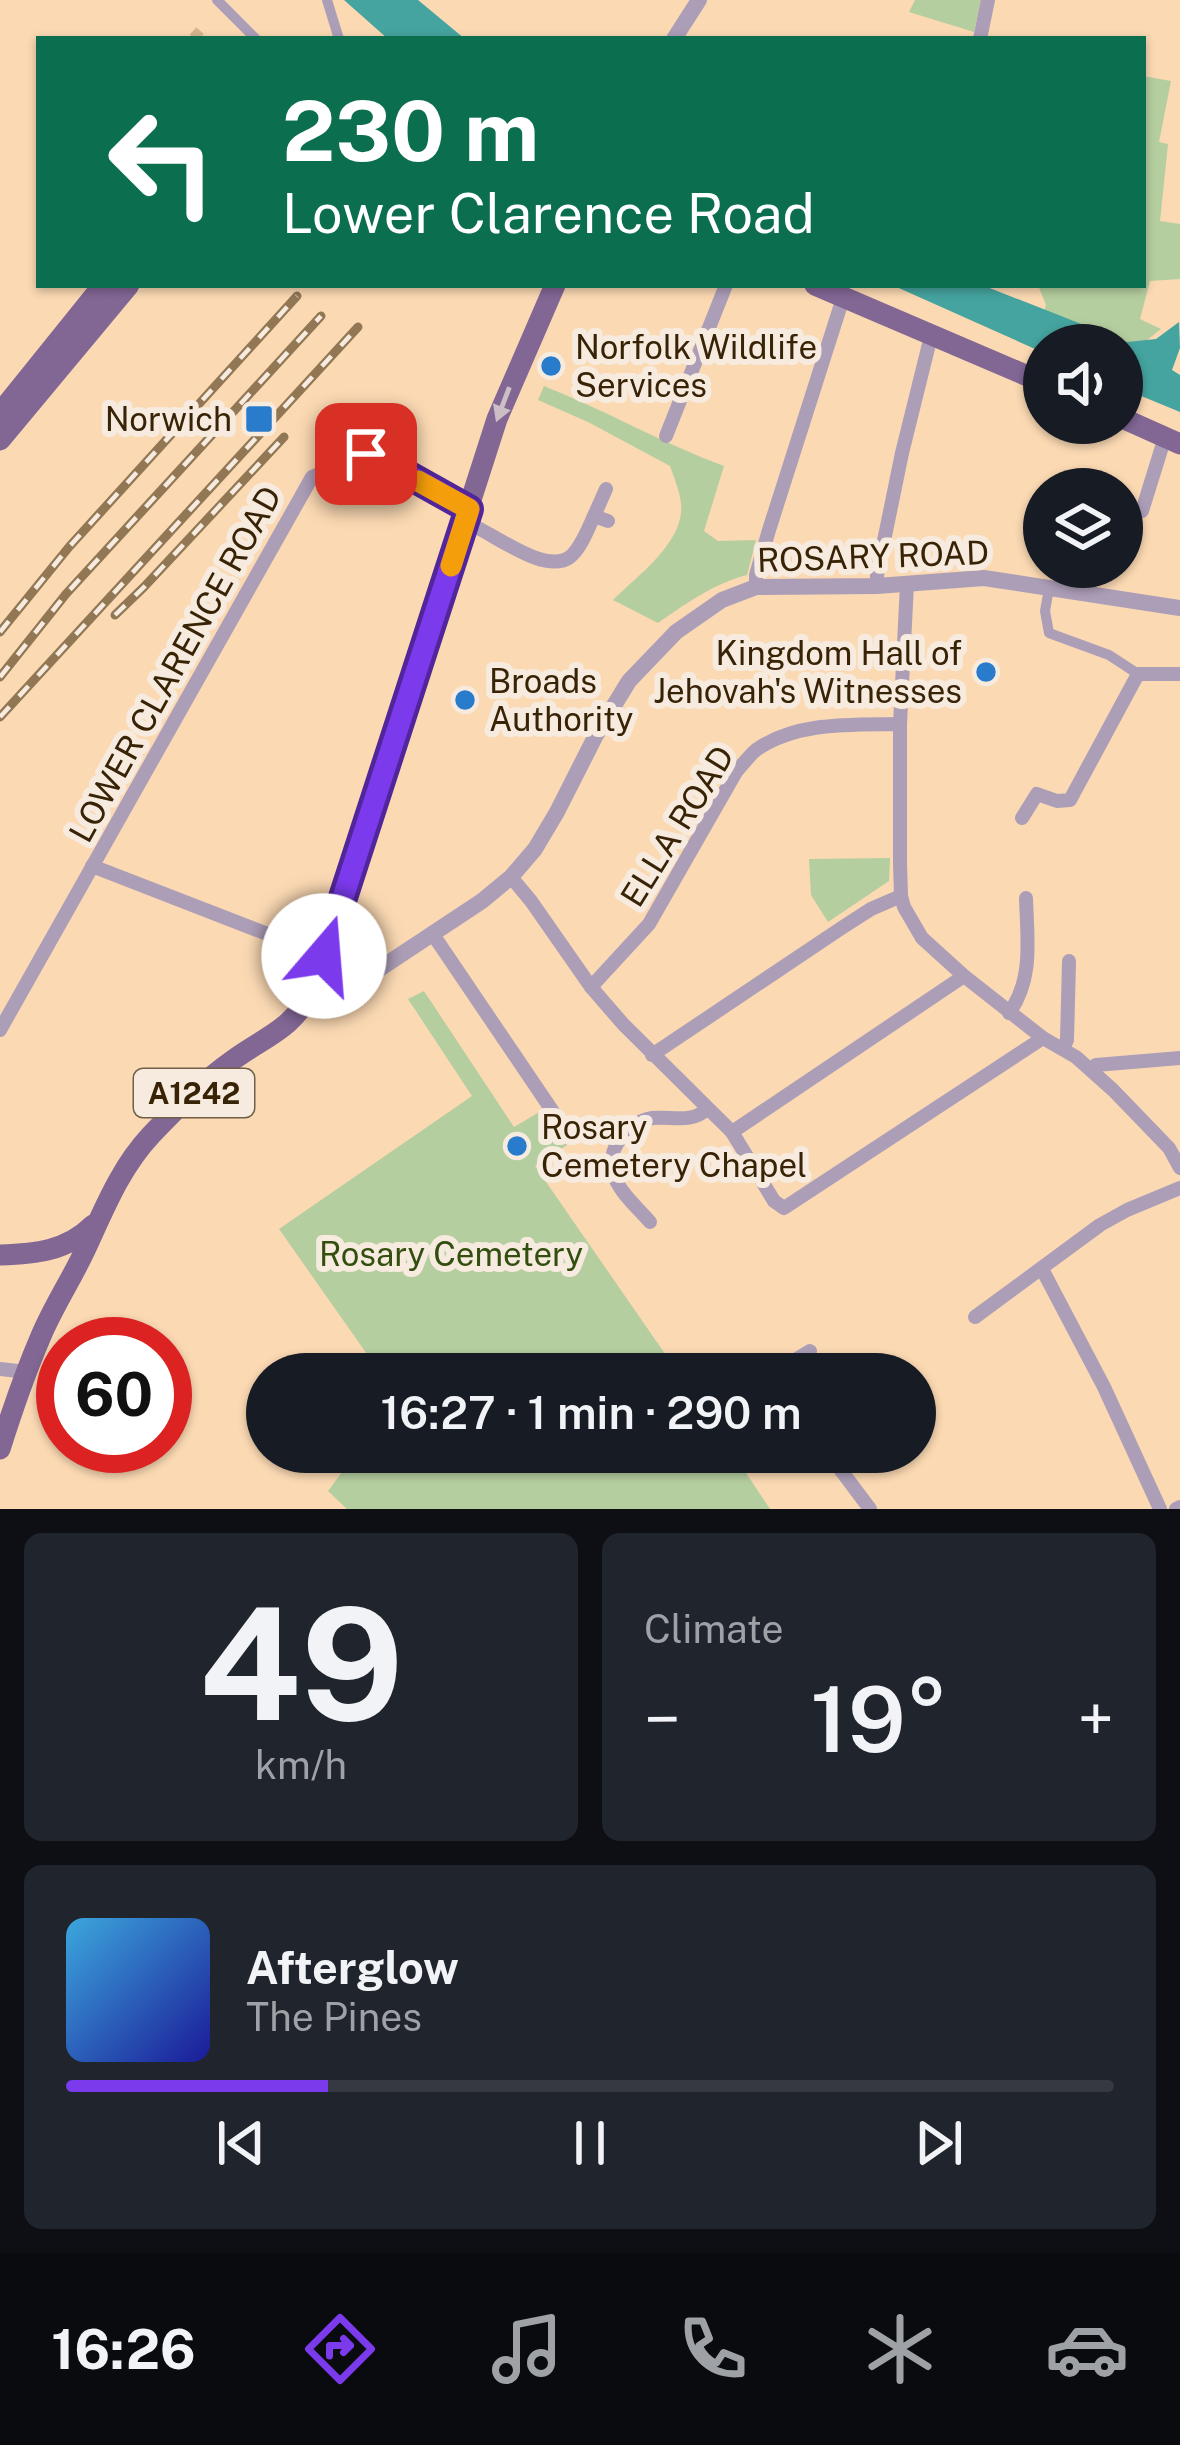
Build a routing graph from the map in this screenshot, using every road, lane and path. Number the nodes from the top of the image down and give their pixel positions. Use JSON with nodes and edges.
{"nodes":[{"id":1,"x":217,"y":0,"type":"edge"},
{"id":2,"x":327,"y":0,"type":"edge"},
{"id":3,"x":688,"y":0,"type":"edge"},
{"id":4,"x":699,"y":0,"type":"edge"},
{"id":5,"x":988,"y":0,"type":"edge"},
{"id":6,"x":253,"y":36,"type":"edge"},
{"id":7,"x":337,"y":36,"type":"edge"},
{"id":8,"x":674,"y":36,"type":"edge"},
{"id":9,"x":675,"y":36,"type":"edge"},
{"id":10,"x":981,"y":36,"type":"edge"},
{"id":11,"x":101,"y":288,"type":"edge"},
{"id":12,"x":127,"y":288,"type":"edge"},
{"id":13,"x":554,"y":288,"type":"edge"},
{"id":14,"x":725,"y":288,"type":"edge"},
{"id":15,"x":821,"y":288,"type":"edge"},
{"id":16,"x":843,"y":298,"type":"junction"},
{"id":17,"x":931,"y":336,"type":"junction"},
{"id":18,"x":1023,"y":374,"type":"edge"},
{"id":19,"x":0,"y":413,"type":"edge"},
{"id":20,"x":1143,"y":427,"type":"edge"},
{"id":21,"x":666,"y":436,"type":"dead end"},
{"id":22,"x":0,"y":440,"type":"edge"},
{"id":23,"x":1173,"y":440,"type":"edge"},
{"id":24,"x":606,"y":489,"type":"dead end"},
{"id":25,"x":1143,"y":509,"type":"edge"},
{"id":26,"x":467,"y":515,"type":"junction"},
{"id":27,"x":908,"y":584,"type":"junction"},
{"id":28,"x":1023,"y":584,"type":"edge"},
{"id":29,"x":878,"y":586,"type":"junction"},
{"id":30,"x":756,"y":587,"type":"junction"},
{"id":31,"x":1046,"y":588,"type":"edge"},
{"id":32,"x":1052,"y":588,"type":"edge"},
{"id":33,"x":1180,"y":608,"type":"edge"},
{"id":34,"x":1138,"y":674,"type":"junction"},
{"id":35,"x":1180,"y":674,"type":"edge"},
{"id":36,"x":900,"y":724,"type":"junction"},
{"id":37,"x":1022,"y":818,"type":"dead end"},
{"id":38,"x":92,"y":866,"type":"junction"},
{"id":39,"x":511,"y":877,"type":"junction"},
{"id":40,"x":901,"y":896,"type":"junction"},
{"id":41,"x":1026,"y":898,"type":"dead end"},
{"id":42,"x":432,"y":933,"type":"junction"},
{"id":43,"x":324,"y":956,"type":"junction"},
{"id":44,"x":1069,"y":961,"type":"dead end"},
{"id":45,"x":964,"y":976,"type":"junction"},
{"id":46,"x":591,"y":987,"type":"junction"},
{"id":47,"x":314,"y":988,"type":"junction"},
{"id":48,"x":1009,"y":1013,"type":"junction"},
{"id":49,"x":0,"y":1030,"type":"edge"},
{"id":50,"x":1043,"y":1038,"type":"junction"},
{"id":51,"x":1064,"y":1048,"type":"junction"},
{"id":52,"x":652,"y":1055,"type":"junction"},
{"id":53,"x":1180,"y":1058,"type":"edge"},
{"id":54,"x":1090,"y":1070,"type":"junction"},
{"id":55,"x":707,"y":1109,"type":"junction"},
{"id":56,"x":732,"y":1132,"type":"junction"},
{"id":57,"x":568,"y":1134,"type":"dead end"},
{"id":58,"x":1180,"y":1168,"type":"edge"},
{"id":59,"x":1180,"y":1188,"type":"edge"},
{"id":60,"x":97,"y":1220,"type":"junction"},
{"id":61,"x":650,"y":1222,"type":"dead end"},
{"id":62,"x":30,"y":1254,"type":"junction"},
{"id":63,"x":0,"y":1255,"type":"edge"},
{"id":64,"x":1042,"y":1269,"type":"junction"},
{"id":65,"x":65,"y":1289,"type":"junction"},
{"id":66,"x":975,"y":1317,"type":"dead end"},
{"id":67,"x":810,"y":1351,"type":"dead end"},
{"id":68,"x":807,"y":1353,"type":"edge"},
{"id":69,"x":0,"y":1370,"type":"edge"},
{"id":70,"x":27,"y":1372,"type":"junction"},
{"id":71,"x":0,"y":1449,"type":"edge"},
{"id":72,"x":844,"y":1473,"type":"edge"},
{"id":73,"x":870,"y":1509,"type":"edge"},
{"id":74,"x":1160,"y":1509,"type":"edge"}],
"edges":[{"from":1,"to":6,"type":"street"},
{"from":2,"to":7,"type":"street"},
{"from":3,"to":8,"type":"street"},
{"from":4,"to":9,"type":"street"},
{"from":5,"to":10,"type":"street"},
{"from":11,"to":19,"type":"main road"},
{"from":12,"to":22,"type":"main road"},
{"from":13,"to":26,"type":"main road","number":"A1242","one_way":true},
{"from":14,"to":21,"type":"street"},
{"from":15,"to":16,"type":"main road"},
{"from":16,"to":17,"type":"main road"},
{"from":16,"to":30,"type":"street"},
{"from":17,"to":18,"type":"main road"},
{"from":17,"to":29,"type":"street"},
{"from":20,"to":23,"type":"main road"},
{"from":23,"to":25,"type":"street"},
{"from":24,"to":26,"type":"street"},
{"from":26,"to":38,"type":"street","name":"LOWER CLARENCE ROAD"},
{"from":26,"to":43,"type":"main road","number":"A1242"},
{"from":27,"to":28,"type":"street","name":"ROSARY ROAD"},
{"from":27,"to":29,"type":"street","name":"ROSARY ROAD"},
{"from":27,"to":36,"type":"street"},
{"from":29,"to":30,"type":"street","name":"ROSARY ROAD"},
{"from":30,"to":39,"type":"street","name":"ROSARY ROAD"},
{"from":31,"to":34,"type":"street"},
{"from":32,"to":33,"type":"street","name":"ROSARY ROAD"},
{"from":34,"to":35,"type":"street"},
{"from":34,"to":37,"type":"street"},
{"from":36,"to":40,"type":"street"},
{"from":36,"to":46,"type":"street","name":"ELLA ROAD"},
{"from":38,"to":43,"type":"street"},
{"from":38,"to":49,"type":"street","name":"LOWER CLARENCE ROAD"},
{"from":39,"to":42,"type":"street","name":"ROSARY ROAD"},
{"from":39,"to":46,"type":"street"},
{"from":40,"to":45,"type":"street"},
{"from":40,"to":52,"type":"street"},
{"from":41,"to":48,"type":"street"},
{"from":42,"to":47,"type":"street","name":"ROSARY ROAD"},
{"from":42,"to":57,"type":"street"},
{"from":43,"to":47,"type":"main road","number":"A1242"},
{"from":44,"to":51,"type":"street"},
{"from":45,"to":48,"type":"street"},
{"from":45,"to":56,"type":"street"},
{"from":46,"to":52,"type":"street"},
{"from":47,"to":60,"type":"main road","number":"A1242"},
{"from":48,"to":50,"type":"street"},
{"from":50,"to":51,"type":"street"},
{"from":50,"to":56,"type":"street"},
{"from":51,"to":54,"type":"street"},
{"from":52,"to":55,"type":"street"},
{"from":53,"to":54,"type":"street"},
{"from":54,"to":58,"type":"street"},
{"from":55,"to":56,"type":"street"},
{"from":55,"to":61,"type":"street"},
{"from":59,"to":64,"type":"street"},
{"from":60,"to":62,"type":"main road","number":"A1242"},
{"from":60,"to":65,"type":"main road","number":"A1242"},
{"from":62,"to":63,"type":"main road","number":"A1242"},
{"from":62,"to":65,"type":"main road"},
{"from":64,"to":66,"type":"street"},
{"from":64,"to":74,"type":"street"},
{"from":65,"to":70,"type":"main road","number":"A1242"},
{"from":67,"to":68,"type":"street"},
{"from":69,"to":70,"type":"street"},
{"from":70,"to":71,"type":"main road","number":"A1242"},
{"from":72,"to":73,"type":"street"}]}
